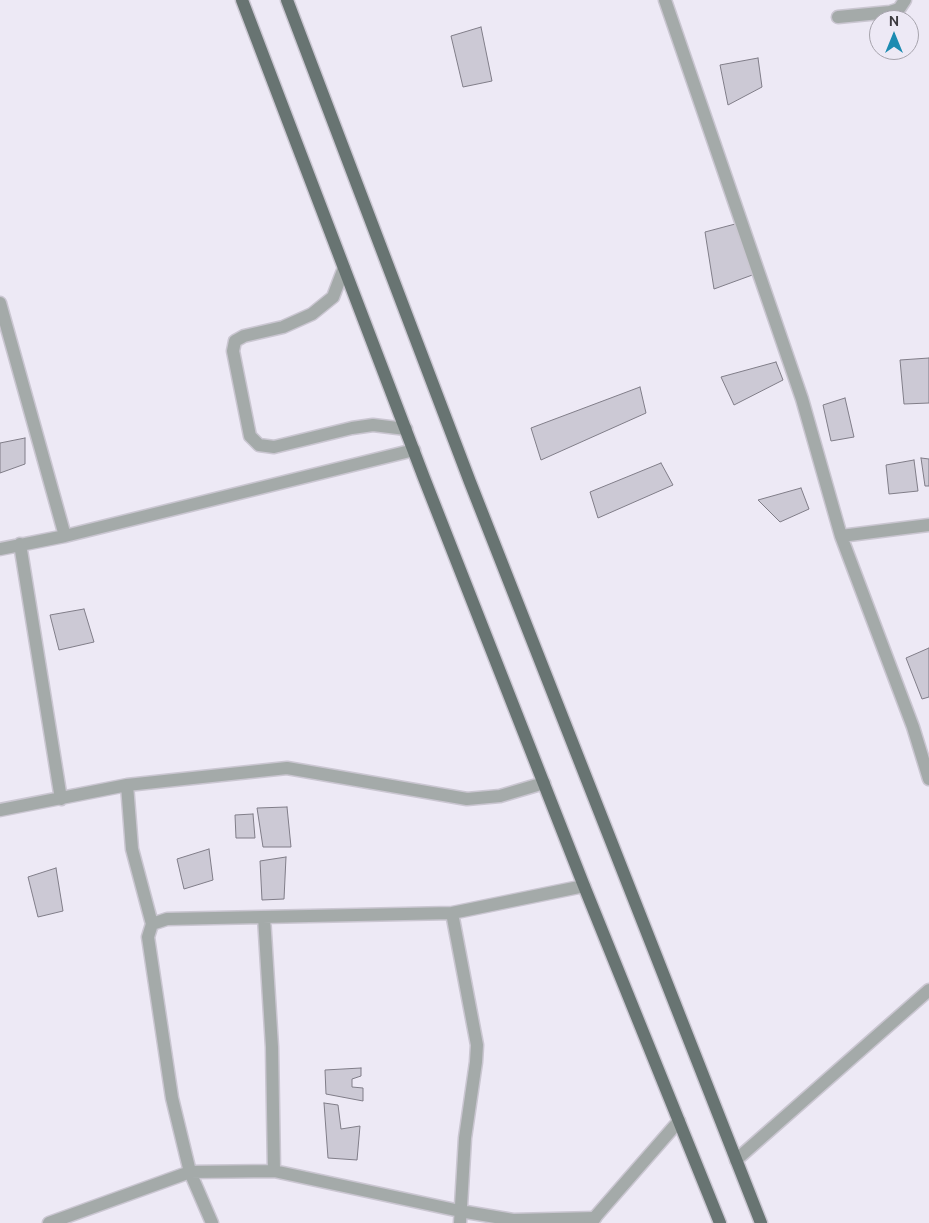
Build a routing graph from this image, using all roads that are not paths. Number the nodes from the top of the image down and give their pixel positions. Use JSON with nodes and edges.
{"nodes":[{"id":1,"x":242,"y":0,"type":"edge"},
{"id":2,"x":287,"y":0,"type":"edge"},
{"id":3,"x":665,"y":0,"type":"edge"},
{"id":4,"x":904,"y":0,"type":"edge"},
{"id":5,"x":838,"y":17,"type":"dead end"},
{"id":6,"x":344,"y":268,"type":"junction"},
{"id":7,"x":0,"y":303,"type":"edge"},
{"id":8,"x":406,"y":429,"type":"junction"},
{"id":9,"x":414,"y":450,"type":"junction"},
{"id":10,"x":929,"y":525,"type":"edge"},
{"id":11,"x":65,"y":536,"type":"junction"},
{"id":12,"x":840,"y":536,"type":"junction"},
{"id":13,"x":20,"y":544,"type":"junction"},
{"id":14,"x":0,"y":549,"type":"edge"},
{"id":15,"x":929,"y":779,"type":"edge"},
{"id":16,"x":544,"y":783,"type":"junction"},
{"id":17,"x":128,"y":785,"type":"junction"},
{"id":18,"x":61,"y":799,"type":"junction"},
{"id":19,"x":0,"y":810,"type":"edge"},
{"id":20,"x":584,"y":886,"type":"junction"},
{"id":21,"x":452,"y":913,"type":"junction"},
{"id":22,"x":264,"y":917,"type":"junction"},
{"id":23,"x":152,"y":924,"type":"junction"},
{"id":24,"x":929,"y":990,"type":"edge"},
{"id":25,"x":679,"y":1121,"type":"junction"},
{"id":26,"x":736,"y":1160,"type":"junction"},
{"id":27,"x":274,"y":1171,"type":"junction"},
{"id":28,"x":190,"y":1172,"type":"junction"},
{"id":29,"x":460,"y":1217,"type":"edge"},
{"id":30,"x":593,"y":1221,"type":"edge"},
{"id":31,"x":49,"y":1223,"type":"edge"},
{"id":32,"x":212,"y":1223,"type":"edge"},
{"id":33,"x":720,"y":1223,"type":"edge"},
{"id":34,"x":761,"y":1223,"type":"edge"}],
"edges":[{"from":1,"to":6,"type":"main road"},
{"from":2,"to":26,"type":"main road"},
{"from":3,"to":12,"type":"street"},
{"from":4,"to":5,"type":"street"},
{"from":6,"to":8,"type":"main road"},
{"from":6,"to":8,"type":"street"},
{"from":7,"to":11,"type":"street"},
{"from":8,"to":9,"type":"main road"},
{"from":9,"to":11,"type":"street"},
{"from":9,"to":16,"type":"main road"},
{"from":10,"to":12,"type":"street"},
{"from":11,"to":13,"type":"street"},
{"from":12,"to":15,"type":"street"},
{"from":13,"to":14,"type":"street"},
{"from":13,"to":18,"type":"street"},
{"from":16,"to":17,"type":"street"},
{"from":16,"to":20,"type":"main road"},
{"from":17,"to":18,"type":"street"},
{"from":17,"to":23,"type":"street"},
{"from":18,"to":19,"type":"street"},
{"from":20,"to":21,"type":"street"},
{"from":20,"to":25,"type":"main road"},
{"from":21,"to":22,"type":"street"},
{"from":21,"to":29,"type":"street"},
{"from":22,"to":23,"type":"street"},
{"from":22,"to":27,"type":"street"},
{"from":23,"to":28,"type":"street"},
{"from":24,"to":26,"type":"street"},
{"from":25,"to":30,"type":"street"},
{"from":25,"to":33,"type":"main road"},
{"from":26,"to":34,"type":"main road"},
{"from":27,"to":28,"type":"street"},
{"from":27,"to":29,"type":"street"},
{"from":28,"to":31,"type":"street"},
{"from":28,"to":32,"type":"street"},
{"from":29,"to":30,"type":"street"}]}
